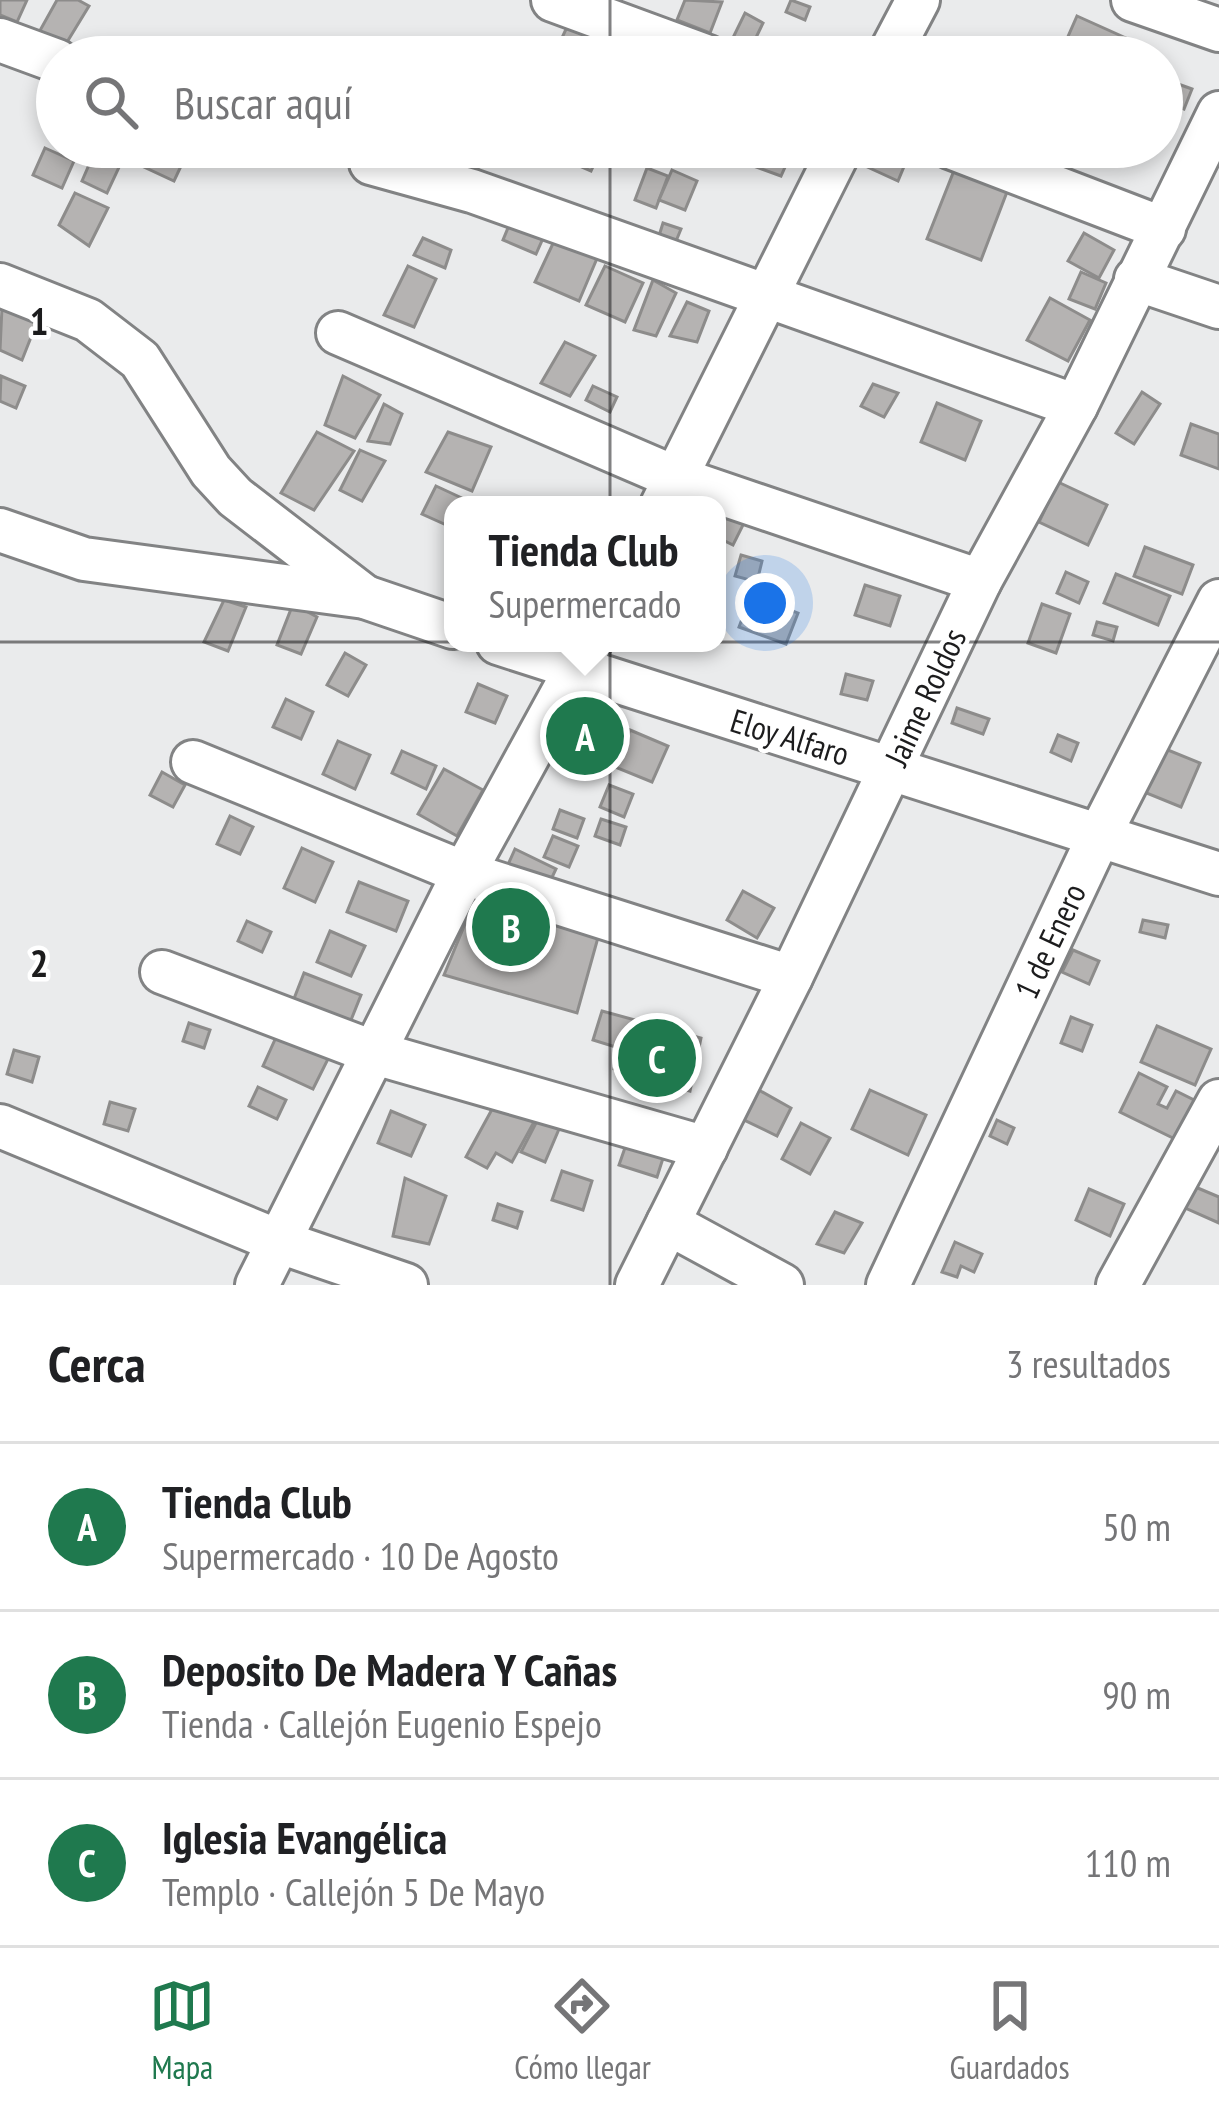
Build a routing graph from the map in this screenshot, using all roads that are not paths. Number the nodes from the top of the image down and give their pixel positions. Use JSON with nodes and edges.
{"nodes":[{"id":1,"x":553,"y":0,"type":"edge"},
{"id":2,"x":918,"y":0,"type":"edge"},
{"id":3,"x":1133,"y":0,"type":"edge"},
{"id":4,"x":1219,"y":30,"type":"edge"},
{"id":5,"x":651,"y":36,"type":"edge"},
{"id":6,"x":899,"y":36,"type":"edge"},
{"id":7,"x":0,"y":40,"type":"edge"},
{"id":8,"x":36,"y":54,"type":"edge"},
{"id":9,"x":1219,"y":112,"type":"edge"},
{"id":10,"x":390,"y":168,"type":"edge"},
{"id":11,"x":830,"y":168,"type":"edge"},
{"id":12,"x":1005,"y":168,"type":"edge"},
{"id":13,"x":1164,"y":229,"type":"junction"},
{"id":14,"x":1136,"y":279,"type":"junction"},
{"id":15,"x":8,"y":288,"type":"edge"},
{"id":16,"x":766,"y":294,"type":"junction"},
{"id":17,"x":1219,"y":307,"type":"edge"},
{"id":18,"x":338,"y":333,"type":"dead end"},
{"id":19,"x":1076,"y":406,"type":"junction"},
{"id":20,"x":669,"y":491,"type":"edge"},
{"id":21,"x":726,"y":507,"type":"edge"},
{"id":22,"x":0,"y":530,"type":"edge"},
{"id":23,"x":980,"y":580,"type":"junction"},
{"id":24,"x":365,"y":597,"type":"junction"},
{"id":25,"x":1219,"y":601,"type":"edge"},
{"id":26,"x":444,"y":624,"type":"edge"},
{"id":27,"x":553,"y":652,"type":"edge"},
{"id":28,"x":583,"y":657,"type":"edge"},
{"id":29,"x":193,"y":762,"type":"dead end"},
{"id":30,"x":891,"y":770,"type":"junction"},
{"id":31,"x":1100,"y":834,"type":"junction"},
{"id":32,"x":464,"y":873,"type":"junction"},
{"id":33,"x":1219,"y":874,"type":"edge"},
{"id":34,"x":163,"y":972,"type":"dead end"},
{"id":35,"x":791,"y":977,"type":"junction"},
{"id":36,"x":375,"y":1053,"type":"junction"},
{"id":37,"x":1219,"y":1101,"type":"edge"},
{"id":38,"x":0,"y":1126,"type":"edge"},
{"id":39,"x":706,"y":1148,"type":"junction"},
{"id":40,"x":668,"y":1223,"type":"junction"},
{"id":41,"x":280,"y":1242,"type":"junction"},
{"id":42,"x":257,"y":1285,"type":"edge"},
{"id":43,"x":406,"y":1285,"type":"edge"},
{"id":44,"x":637,"y":1285,"type":"edge"},
{"id":45,"x":782,"y":1285,"type":"edge"},
{"id":46,"x":888,"y":1285,"type":"edge"},
{"id":47,"x":1118,"y":1285,"type":"edge"}],
"edges":[{"from":1,"to":5,"type":"street"},
{"from":2,"to":6,"type":"street"},
{"from":3,"to":4,"type":"street"},
{"from":7,"to":8,"type":"street"},
{"from":9,"to":13,"type":"street","name":"Jaime Roldos"},
{"from":10,"to":16,"type":"street"},
{"from":11,"to":16,"type":"street"},
{"from":12,"to":13,"type":"street"},
{"from":13,"to":14,"type":"street","name":"Jaime Roldos"},
{"from":14,"to":17,"type":"street"},
{"from":14,"to":19,"type":"street","name":"Jaime Roldos"},
{"from":15,"to":24,"type":"street"},
{"from":16,"to":19,"type":"street"},
{"from":16,"to":20,"type":"street"},
{"from":18,"to":20,"type":"street"},
{"from":19,"to":23,"type":"street","name":"Jaime Roldos"},
{"from":21,"to":23,"type":"street"},
{"from":22,"to":24,"type":"street"},
{"from":23,"to":30,"type":"street","name":"Jaime Roldos"},
{"from":24,"to":26,"type":"street"},
{"from":25,"to":31,"type":"street","name":"1 de Enero"},
{"from":27,"to":28,"type":"street","name":"Eloy Alfaro"},
{"from":28,"to":30,"type":"street","name":"Eloy Alfaro"},
{"from":28,"to":32,"type":"street"},
{"from":29,"to":32,"type":"street"},
{"from":30,"to":31,"type":"street","name":"Eloy Alfaro"},
{"from":30,"to":35,"type":"street","name":"Jaime Roldos"},
{"from":31,"to":33,"type":"street","name":"Eloy Alfaro"},
{"from":31,"to":46,"type":"street","name":"1 de Enero"},
{"from":32,"to":35,"type":"street"},
{"from":32,"to":36,"type":"street"},
{"from":34,"to":36,"type":"street"},
{"from":35,"to":39,"type":"street","name":"Jaime Roldos"},
{"from":36,"to":39,"type":"street"},
{"from":36,"to":41,"type":"street"},
{"from":37,"to":47,"type":"street"},
{"from":38,"to":41,"type":"street"},
{"from":39,"to":40,"type":"street","name":"Jaime Roldos"},
{"from":40,"to":44,"type":"street","name":"Jaime Roldos"},
{"from":40,"to":45,"type":"street"},
{"from":41,"to":42,"type":"street"},
{"from":41,"to":43,"type":"street"}]}
